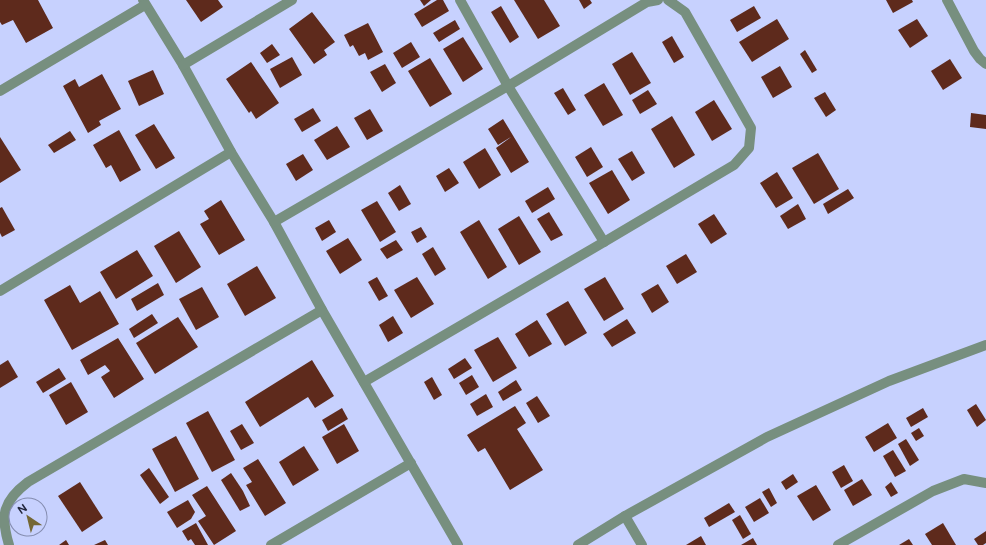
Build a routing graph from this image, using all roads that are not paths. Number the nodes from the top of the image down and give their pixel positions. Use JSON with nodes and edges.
{"nodes":[{"id":1,"x":292,"y":0,"type":"edge"},
{"id":2,"x":460,"y":0,"type":"edge"},
{"id":3,"x":658,"y":0,"type":"edge"},
{"id":4,"x":668,"y":0,"type":"edge"},
{"id":5,"x":946,"y":0,"type":"edge"},
{"id":6,"x":144,"y":2,"type":"edge"},
{"id":7,"x":986,"y":64,"type":"edge"},
{"id":8,"x":183,"y":65,"type":"junction"},
{"id":9,"x":508,"y":86,"type":"junction"},
{"id":10,"x":0,"y":91,"type":"edge"},
{"id":11,"x":231,"y":152,"type":"junction"},
{"id":12,"x":274,"y":222,"type":"junction"},
{"id":13,"x":604,"y":242,"type":"junction"},
{"id":14,"x":0,"y":291,"type":"edge"},
{"id":15,"x":322,"y":310,"type":"junction"},
{"id":16,"x":986,"y":345,"type":"edge"},
{"id":17,"x":364,"y":382,"type":"junction"},
{"id":18,"x":411,"y":463,"type":"junction"},
{"id":19,"x":986,"y":483,"type":"edge"},
{"id":20,"x":625,"y":516,"type":"junction"},
{"id":21,"x":9,"y":545,"type":"edge"},
{"id":22,"x":271,"y":545,"type":"edge"},
{"id":23,"x":458,"y":545,"type":"edge"},
{"id":24,"x":578,"y":545,"type":"edge"},
{"id":25,"x":642,"y":545,"type":"edge"},
{"id":26,"x":838,"y":545,"type":"edge"}],
"edges":[{"from":1,"to":8,"type":"street"},
{"from":2,"to":9,"type":"street"},
{"from":3,"to":9,"type":"street"},
{"from":4,"to":13,"type":"street"},
{"from":5,"to":7,"type":"street"},
{"from":6,"to":8,"type":"street"},
{"from":6,"to":10,"type":"street"},
{"from":8,"to":11,"type":"street"},
{"from":9,"to":12,"type":"street"},
{"from":9,"to":13,"type":"street"},
{"from":11,"to":12,"type":"street"},
{"from":11,"to":14,"type":"street"},
{"from":12,"to":15,"type":"street"},
{"from":13,"to":17,"type":"street"},
{"from":15,"to":17,"type":"street"},
{"from":15,"to":21,"type":"street"},
{"from":16,"to":20,"type":"street"},
{"from":17,"to":18,"type":"street"},
{"from":18,"to":22,"type":"street"},
{"from":18,"to":23,"type":"street"},
{"from":19,"to":26,"type":"street"},
{"from":20,"to":24,"type":"street"},
{"from":20,"to":25,"type":"street"}]}
